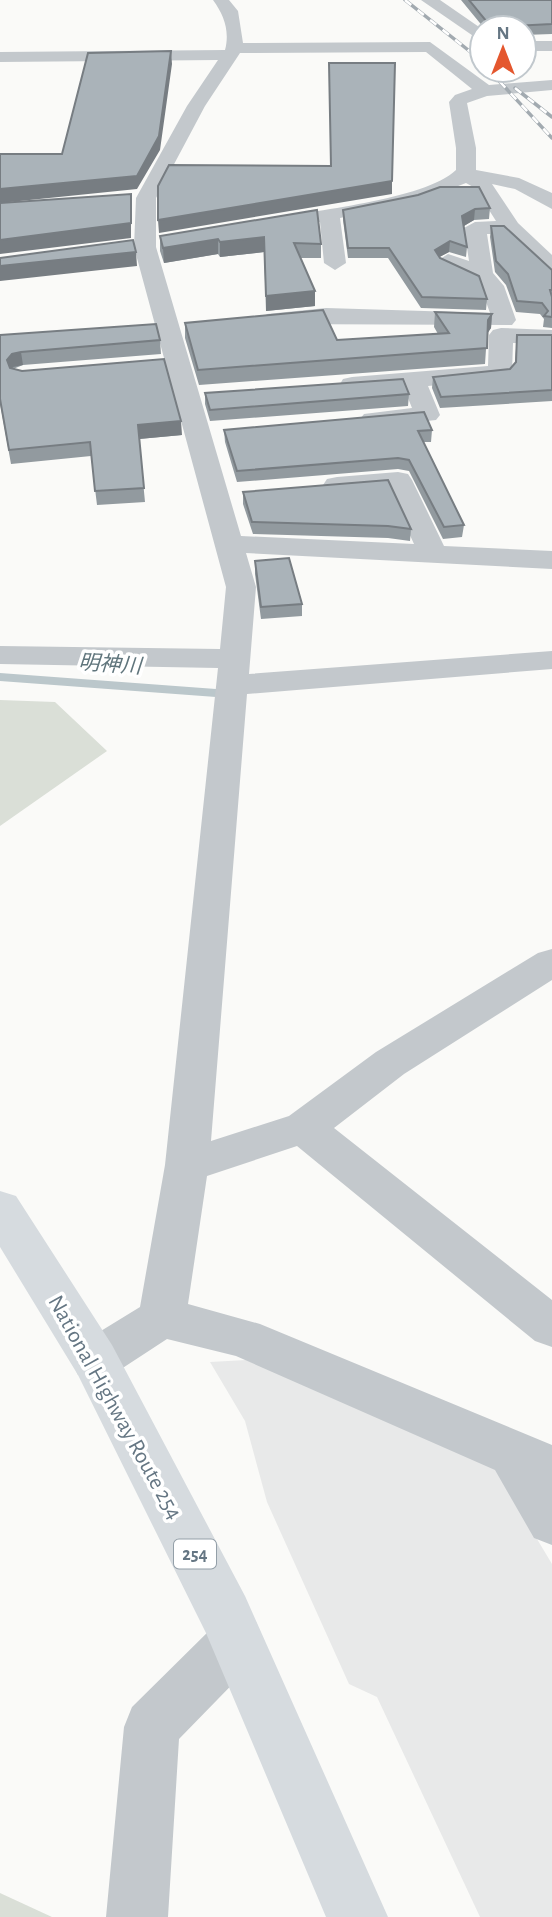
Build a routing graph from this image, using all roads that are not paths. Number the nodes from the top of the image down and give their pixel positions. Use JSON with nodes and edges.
{"nodes":[{"id":1,"x":221,"y":0,"type":"edge"},
{"id":2,"x":429,"y":0,"type":"edge"},
{"id":3,"x":468,"y":27,"type":"edge"},
{"id":4,"x":233,"y":51,"type":"junction"},
{"id":5,"x":0,"y":57,"type":"edge"},
{"id":6,"x":552,"y":85,"type":"edge"},
{"id":7,"x":485,"y":91,"type":"junction"},
{"id":8,"x":466,"y":175,"type":"junction"},
{"id":9,"x":146,"y":198,"type":"junction"},
{"id":10,"x":120,"y":200,"type":"edge"},
{"id":11,"x":552,"y":203,"type":"edge"},
{"id":12,"x":329,"y":213,"type":"junction"},
{"id":13,"x":510,"y":227,"type":"junction"},
{"id":14,"x":250,"y":228,"type":"edge"},
{"id":15,"x":172,"y":242,"type":"edge"},
{"id":16,"x":145,"y":247,"type":"junction"},
{"id":17,"x":119,"y":250,"type":"edge"},
{"id":18,"x":449,"y":261,"type":"edge"},
{"id":19,"x":335,"y":263,"type":"dead end"},
{"id":20,"x":552,"y":267,"type":"edge"},
{"id":21,"x":482,"y":274,"type":"junction"},
{"id":22,"x":251,"y":320,"type":"edge"},
{"id":23,"x":504,"y":320,"type":"junction"},
{"id":24,"x":552,"y":324,"type":"edge"},
{"id":25,"x":552,"y":337,"type":"edge"},
{"id":26,"x":413,"y":379,"type":"junction"},
{"id":27,"x":333,"y":385,"type":"edge"},
{"id":28,"x":213,"y":394,"type":"edge"},
{"id":29,"x":186,"y":396,"type":"junction"},
{"id":30,"x":346,"y":421,"type":"edge"},
{"id":31,"x":225,"y":431,"type":"edge"},
{"id":32,"x":198,"y":433,"type":"junction"},
{"id":33,"x":314,"y":487,"type":"edge"},
{"id":34,"x":244,"y":493,"type":"edge"},
{"id":35,"x":216,"y":495,"type":"junction"},
{"id":36,"x":230,"y":544,"type":"junction"},
{"id":37,"x":433,"y":554,"type":"junction"},
{"id":38,"x":552,"y":560,"type":"edge"},
{"id":39,"x":0,"y":655,"type":"edge"},
{"id":40,"x":552,"y":660,"type":"edge"},
{"id":41,"x":231,"y":672,"type":"junction"},
{"id":42,"x":552,"y":962,"type":"edge"},
{"id":43,"x":304,"y":1128,"type":"junction"},
{"id":44,"x":187,"y":1165,"type":"junction"},
{"id":45,"x":0,"y":1209,"type":"edge"},
{"id":46,"x":162,"y":1318,"type":"junction"},
{"id":47,"x":552,"y":1327,"type":"edge"},
{"id":48,"x":96,"y":1360,"type":"junction"},
{"id":49,"x":532,"y":1461,"type":"edge"},
{"id":50,"x":552,"y":1521,"type":"edge"},
{"id":51,"x":237,"y":1641,"type":"junction"},
{"id":52,"x":137,"y":1917,"type":"edge"},
{"id":53,"x":357,"y":1917,"type":"edge"}],
"edges":[{"from":1,"to":4,"type":"street"},
{"from":2,"to":3,"type":"street"},
{"from":4,"to":5,"type":"street"},
{"from":4,"to":7,"type":"street"},
{"from":4,"to":9,"type":"street"},
{"from":6,"to":7,"type":"street"},
{"from":7,"to":8,"type":"street"},
{"from":8,"to":11,"type":"street"},
{"from":8,"to":12,"type":"street"},
{"from":8,"to":13,"type":"street"},
{"from":9,"to":10,"type":"street"},
{"from":9,"to":16,"type":"street"},
{"from":12,"to":14,"type":"street"},
{"from":12,"to":19,"type":"street"},
{"from":13,"to":20,"type":"street"},
{"from":13,"to":21,"type":"street"},
{"from":15,"to":16,"type":"street"},
{"from":16,"to":17,"type":"street"},
{"from":16,"to":29,"type":"street"},
{"from":18,"to":21,"type":"street"},
{"from":21,"to":23,"type":"street"},
{"from":22,"to":23,"type":"street"},
{"from":23,"to":24,"type":"street"},
{"from":25,"to":26,"type":"street"},
{"from":26,"to":27,"type":"street"},
{"from":26,"to":30,"type":"street"},
{"from":28,"to":29,"type":"street"},
{"from":29,"to":32,"type":"street"},
{"from":31,"to":32,"type":"street"},
{"from":32,"to":35,"type":"street"},
{"from":33,"to":37,"type":"street"},
{"from":34,"to":35,"type":"street"},
{"from":35,"to":36,"type":"street"},
{"from":36,"to":37,"type":"street"},
{"from":36,"to":41,"type":"street"},
{"from":37,"to":38,"type":"street"},
{"from":39,"to":41,"type":"street"},
{"from":40,"to":41,"type":"street"},
{"from":41,"to":44,"type":"street"},
{"from":42,"to":43,"type":"street"},
{"from":43,"to":44,"type":"street"},
{"from":43,"to":47,"type":"street"},
{"from":44,"to":46,"type":"street"},
{"from":45,"to":48,"type":"highway","name":"National Highway Route 254","number":"254"},
{"from":46,"to":48,"type":"street"},
{"from":46,"to":49,"type":"street"},
{"from":48,"to":51,"type":"highway","name":"National Highway Route 254","number":"254"},
{"from":49,"to":50,"type":"street"},
{"from":51,"to":52,"type":"street"},
{"from":51,"to":53,"type":"highway","name":"National Highway Route 254","number":"254"}]}
